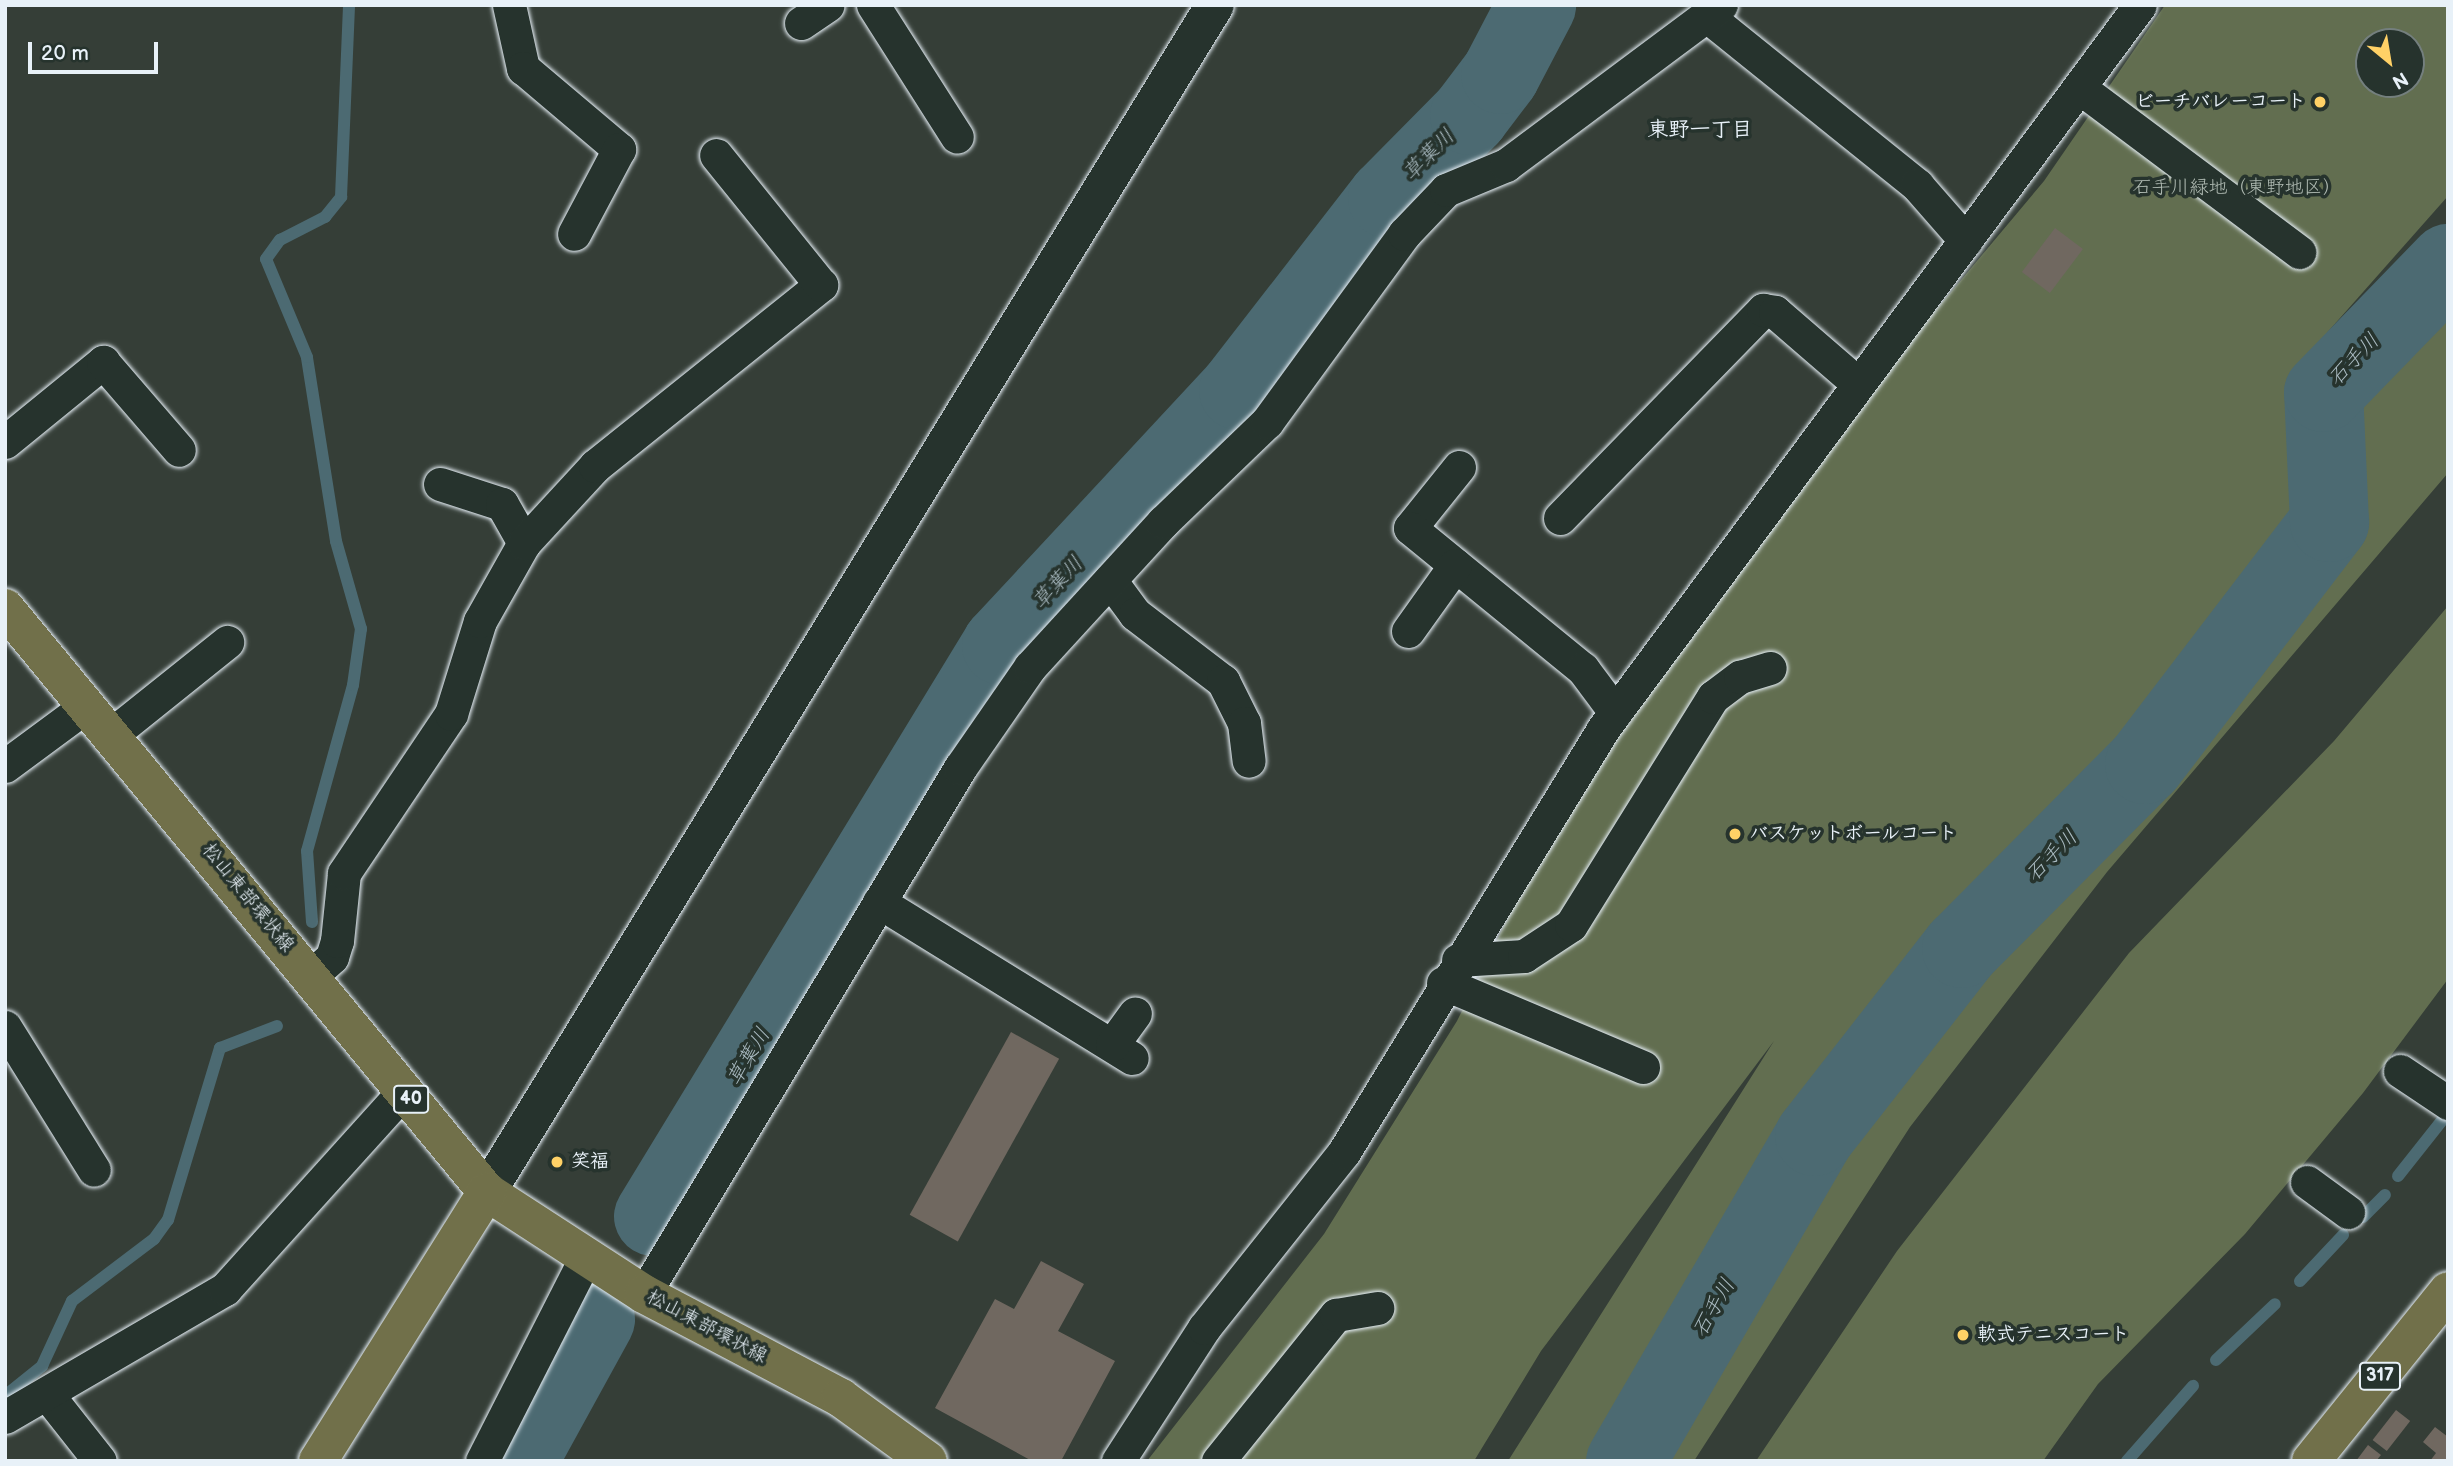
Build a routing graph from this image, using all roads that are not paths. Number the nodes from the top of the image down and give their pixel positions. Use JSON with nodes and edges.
{"nodes":[{"id":1,"x":509,"y":5,"type":"edge"},
{"id":2,"x":828,"y":5,"type":"edge"},
{"id":3,"x":873,"y":5,"type":"edge"},
{"id":4,"x":1215,"y":5,"type":"edge"},
{"id":5,"x":2140,"y":5,"type":"edge"},
{"id":6,"x":1714,"y":10,"type":"edge"},
{"id":7,"x":801,"y":23,"type":"dead end"},
{"id":8,"x":2080,"y":88,"type":"junction"},
{"id":9,"x":957,"y":137,"type":"dead end"},
{"id":10,"x":716,"y":155,"type":"dead end"},
{"id":11,"x":574,"y":234,"type":"dead end"},
{"id":12,"x":1966,"y":241,"type":"junction"},
{"id":13,"x":2299,"y":252,"type":"dead end"},
{"id":14,"x":1856,"y":382,"type":"junction"},
{"id":15,"x":5,"y":442,"type":"edge"},
{"id":16,"x":180,"y":450,"type":"dead end"},
{"id":17,"x":1459,"y":467,"type":"dead end"},
{"id":18,"x":440,"y":484,"type":"dead end"},
{"id":19,"x":1560,"y":518,"type":"dead end"},
{"id":20,"x":524,"y":543,"type":"junction"},
{"id":21,"x":1455,"y":565,"type":"junction"},
{"id":22,"x":1110,"y":580,"type":"junction"},
{"id":23,"x":5,"y":608,"type":"edge"},
{"id":24,"x":1408,"y":631,"type":"dead end"},
{"id":25,"x":227,"y":642,"type":"dead end"},
{"id":26,"x":1770,"y":668,"type":"dead end"},
{"id":27,"x":86,"y":706,"type":"junction"},
{"id":28,"x":1615,"y":712,"type":"junction"},
{"id":29,"x":111,"y":735,"type":"junction"},
{"id":30,"x":1249,"y":761,"type":"dead end"},
{"id":31,"x":5,"y":766,"type":"edge"},
{"id":32,"x":879,"y":902,"type":"junction"},
{"id":33,"x":1450,"y":972,"type":"junction"},
{"id":34,"x":311,"y":976,"type":"junction"},
{"id":35,"x":1135,"y":1013,"type":"dead end"},
{"id":36,"x":5,"y":1027,"type":"edge"},
{"id":37,"x":1643,"y":1067,"type":"dead end"},
{"id":38,"x":2400,"y":1071,"type":"dead end"},
{"id":39,"x":405,"y":1090,"type":"junction"},
{"id":40,"x":2448,"y":1103,"type":"edge"},
{"id":41,"x":94,"y":1170,"type":"dead end"},
{"id":42,"x":2307,"y":1182,"type":"dead end"},
{"id":43,"x":487,"y":1192,"type":"junction"},
{"id":44,"x":2348,"y":1212,"type":"dead end"},
{"id":45,"x":585,"y":1259,"type":"junction"},
{"id":46,"x":2448,"y":1290,"type":"edge"},
{"id":47,"x":644,"y":1294,"type":"junction"},
{"id":48,"x":1377,"y":1308,"type":"dead end"},
{"id":49,"x":47,"y":1394,"type":"junction"},
{"id":50,"x":5,"y":1418,"type":"edge"},
{"id":51,"x":100,"y":1461,"type":"edge"},
{"id":52,"x":318,"y":1461,"type":"edge"},
{"id":53,"x":482,"y":1461,"type":"edge"},
{"id":54,"x":928,"y":1461,"type":"edge"},
{"id":55,"x":1118,"y":1461,"type":"edge"},
{"id":56,"x":1218,"y":1461,"type":"edge"},
{"id":57,"x":2311,"y":1461,"type":"edge"}],
"edges":[{"from":1,"to":11,"type":"street"},
{"from":2,"to":7,"type":"street"},
{"from":3,"to":9,"type":"street"},
{"from":4,"to":43,"type":"street"},
{"from":5,"to":8,"type":"street"},
{"from":6,"to":12,"type":"street"},
{"from":6,"to":22,"type":"street"},
{"from":8,"to":12,"type":"street"},
{"from":8,"to":13,"type":"street"},
{"from":10,"to":20,"type":"street"},
{"from":12,"to":14,"type":"street"},
{"from":14,"to":19,"type":"street"},
{"from":14,"to":28,"type":"street"},
{"from":15,"to":16,"type":"street"},
{"from":17,"to":21,"type":"street"},
{"from":18,"to":20,"type":"street"},
{"from":20,"to":34,"type":"street"},
{"from":21,"to":24,"type":"street"},
{"from":21,"to":28,"type":"street"},
{"from":22,"to":30,"type":"street"},
{"from":22,"to":32,"type":"street"},
{"from":23,"to":27,"type":"main road","name":"松山東部環状線","number":"40"},
{"from":25,"to":29,"type":"street"},
{"from":26,"to":33,"type":"street"},
{"from":27,"to":29,"type":"main road","name":"松山東部環状線","number":"40"},
{"from":27,"to":31,"type":"street"},
{"from":28,"to":33,"type":"street"},
{"from":29,"to":34,"type":"main road","name":"松山東部環状線","number":"40"},
{"from":32,"to":35,"type":"street"},
{"from":32,"to":47,"type":"street"},
{"from":33,"to":37,"type":"street"},
{"from":33,"to":55,"type":"street"},
{"from":34,"to":39,"type":"main road","name":"松山東部環状線","number":"40"},
{"from":36,"to":41,"type":"street"},
{"from":38,"to":40,"type":"street"},
{"from":39,"to":43,"type":"main road","name":"松山東部環状線","number":"40"},
{"from":39,"to":49,"type":"street"},
{"from":42,"to":44,"type":"street"},
{"from":43,"to":45,"type":"main road","name":"松山東部環状線","number":"40"},
{"from":43,"to":52,"type":"main road"},
{"from":45,"to":47,"type":"main road","name":"松山東部環状線","number":"40"},
{"from":45,"to":53,"type":"street"},
{"from":46,"to":57,"type":"main road","number":"317"},
{"from":47,"to":54,"type":"main road","name":"松山東部環状線","number":"40"},
{"from":48,"to":56,"type":"street"},
{"from":49,"to":50,"type":"street"},
{"from":49,"to":51,"type":"street"}]}
